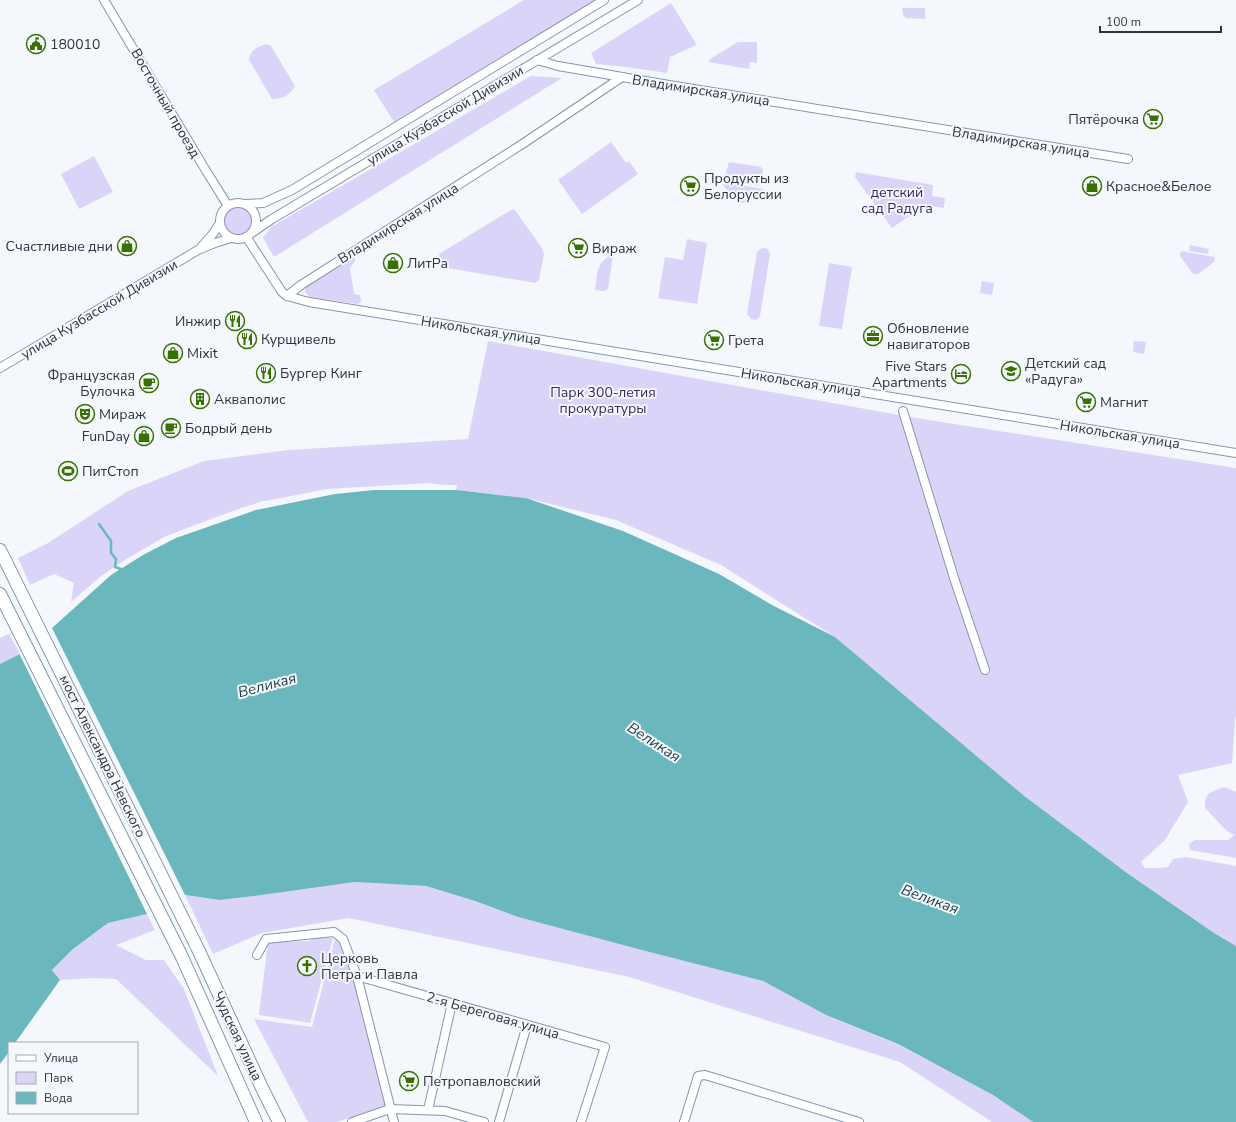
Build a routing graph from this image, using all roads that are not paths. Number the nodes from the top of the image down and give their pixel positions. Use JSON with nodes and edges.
{"nodes":[{"id":1,"x":104,"y":0,"type":"edge"},
{"id":2,"x":604,"y":0,"type":"edge"},
{"id":3,"x":638,"y":0,"type":"edge"},
{"id":4,"x":537,"y":60,"type":"junction"},
{"id":5,"x":622,"y":77,"type":"junction"},
{"id":6,"x":1128,"y":159,"type":"dead end"},
{"id":7,"x":245,"y":204,"type":"junction"},
{"id":8,"x":228,"y":206,"type":"junction"},
{"id":9,"x":220,"y":223,"type":"junction"},
{"id":10,"x":250,"y":235,"type":"junction"},
{"id":11,"x":231,"y":238,"type":"junction"},
{"id":12,"x":198,"y":250,"type":"junction"},
{"id":13,"x":287,"y":296,"type":"junction"},
{"id":14,"x":0,"y":368,"type":"edge"},
{"id":15,"x":903,"y":411,"type":"dead end"},
{"id":16,"x":1236,"y":453,"type":"edge"},
{"id":17,"x":0,"y":550,"type":"edge"},
{"id":18,"x":0,"y":594,"type":"edge"},
{"id":19,"x":985,"y":670,"type":"dead end"},
{"id":20,"x":198,"y":949,"type":"joint"},
{"id":21,"x":257,"y":955,"type":"dead end"},
{"id":22,"x":182,"y":957,"type":"joint"},
{"id":23,"x":357,"y":976,"type":"junction"},
{"id":24,"x":452,"y":1003,"type":"junction"},
{"id":25,"x":527,"y":1024,"type":"junction"},
{"id":26,"x":390,"y":1109,"type":"junction"},
{"id":27,"x":428,"y":1110,"type":"junction"},
{"id":28,"x":256,"y":1122,"type":"edge"},
{"id":29,"x":279,"y":1122,"type":"edge"},
{"id":30,"x":352,"y":1122,"type":"edge"},
{"id":31,"x":394,"y":1122,"type":"edge"},
{"id":32,"x":484,"y":1122,"type":"edge"},
{"id":33,"x":499,"y":1122,"type":"edge"},
{"id":34,"x":581,"y":1122,"type":"edge"},
{"id":35,"x":684,"y":1122,"type":"edge"},
{"id":36,"x":859,"y":1122,"type":"edge"}],
"edges":[{"from":1,"to":8,"type":"street","name":"Восточный проезд"},
{"from":2,"to":7,"type":"street","name":"улица Кузбасской Дивизии"},
{"from":3,"to":4,"type":"street","name":"улица Кузбасской Дивизии"},
{"from":4,"to":5,"type":"street"},
{"from":4,"to":10,"type":"street","name":"улица Кузбасской Дивизии"},
{"from":5,"to":6,"type":"street","name":"Владимирская улица"},
{"from":5,"to":13,"type":"street","name":"Владимирская улица"},
{"from":7,"to":8,"type":"street","name":"улица Кузбасской Дивизии"},
{"from":7,"to":10,"type":"street"},
{"from":8,"to":9,"type":"street","name":"улица Кузбасской Дивизии"},
{"from":9,"to":11,"type":"street"},
{"from":9,"to":12,"type":"street","name":"улица Кузбасской Дивизии"},
{"from":10,"to":11,"type":"street","name":"улица Кузбасской Дивизии"},
{"from":10,"to":13,"type":"street"},
{"from":11,"to":12,"type":"street","name":"улица Кузбасской Дивизии"},
{"from":12,"to":14,"type":"street","name":"улица Кузбасской Дивизии"},
{"from":13,"to":16,"type":"street","name":"Никольская улица"},
{"from":15,"to":19,"type":"street"},
{"from":17,"to":20,"type":"highway","name":"мост Александра Невского"},
{"from":18,"to":22,"type":"highway","name":"мост Александра Невского"},
{"from":20,"to":29,"type":"highway","name":"Чудская улица"},
{"from":21,"to":23,"type":"street"},
{"from":22,"to":28,"type":"highway","name":"Чудская улица"},
{"from":23,"to":24,"type":"street","name":"2-я Береговая улица"},
{"from":23,"to":26,"type":"street"},
{"from":24,"to":25,"type":"street","name":"2-я Береговая улица"},
{"from":24,"to":27,"type":"street"},
{"from":25,"to":33,"type":"street"},
{"from":25,"to":34,"type":"street","name":"2-я Береговая улица"},
{"from":26,"to":27,"type":"street"},
{"from":26,"to":30,"type":"street"},
{"from":26,"to":31,"type":"street"},
{"from":27,"to":32,"type":"street"},
{"from":35,"to":36,"type":"street"}]}
